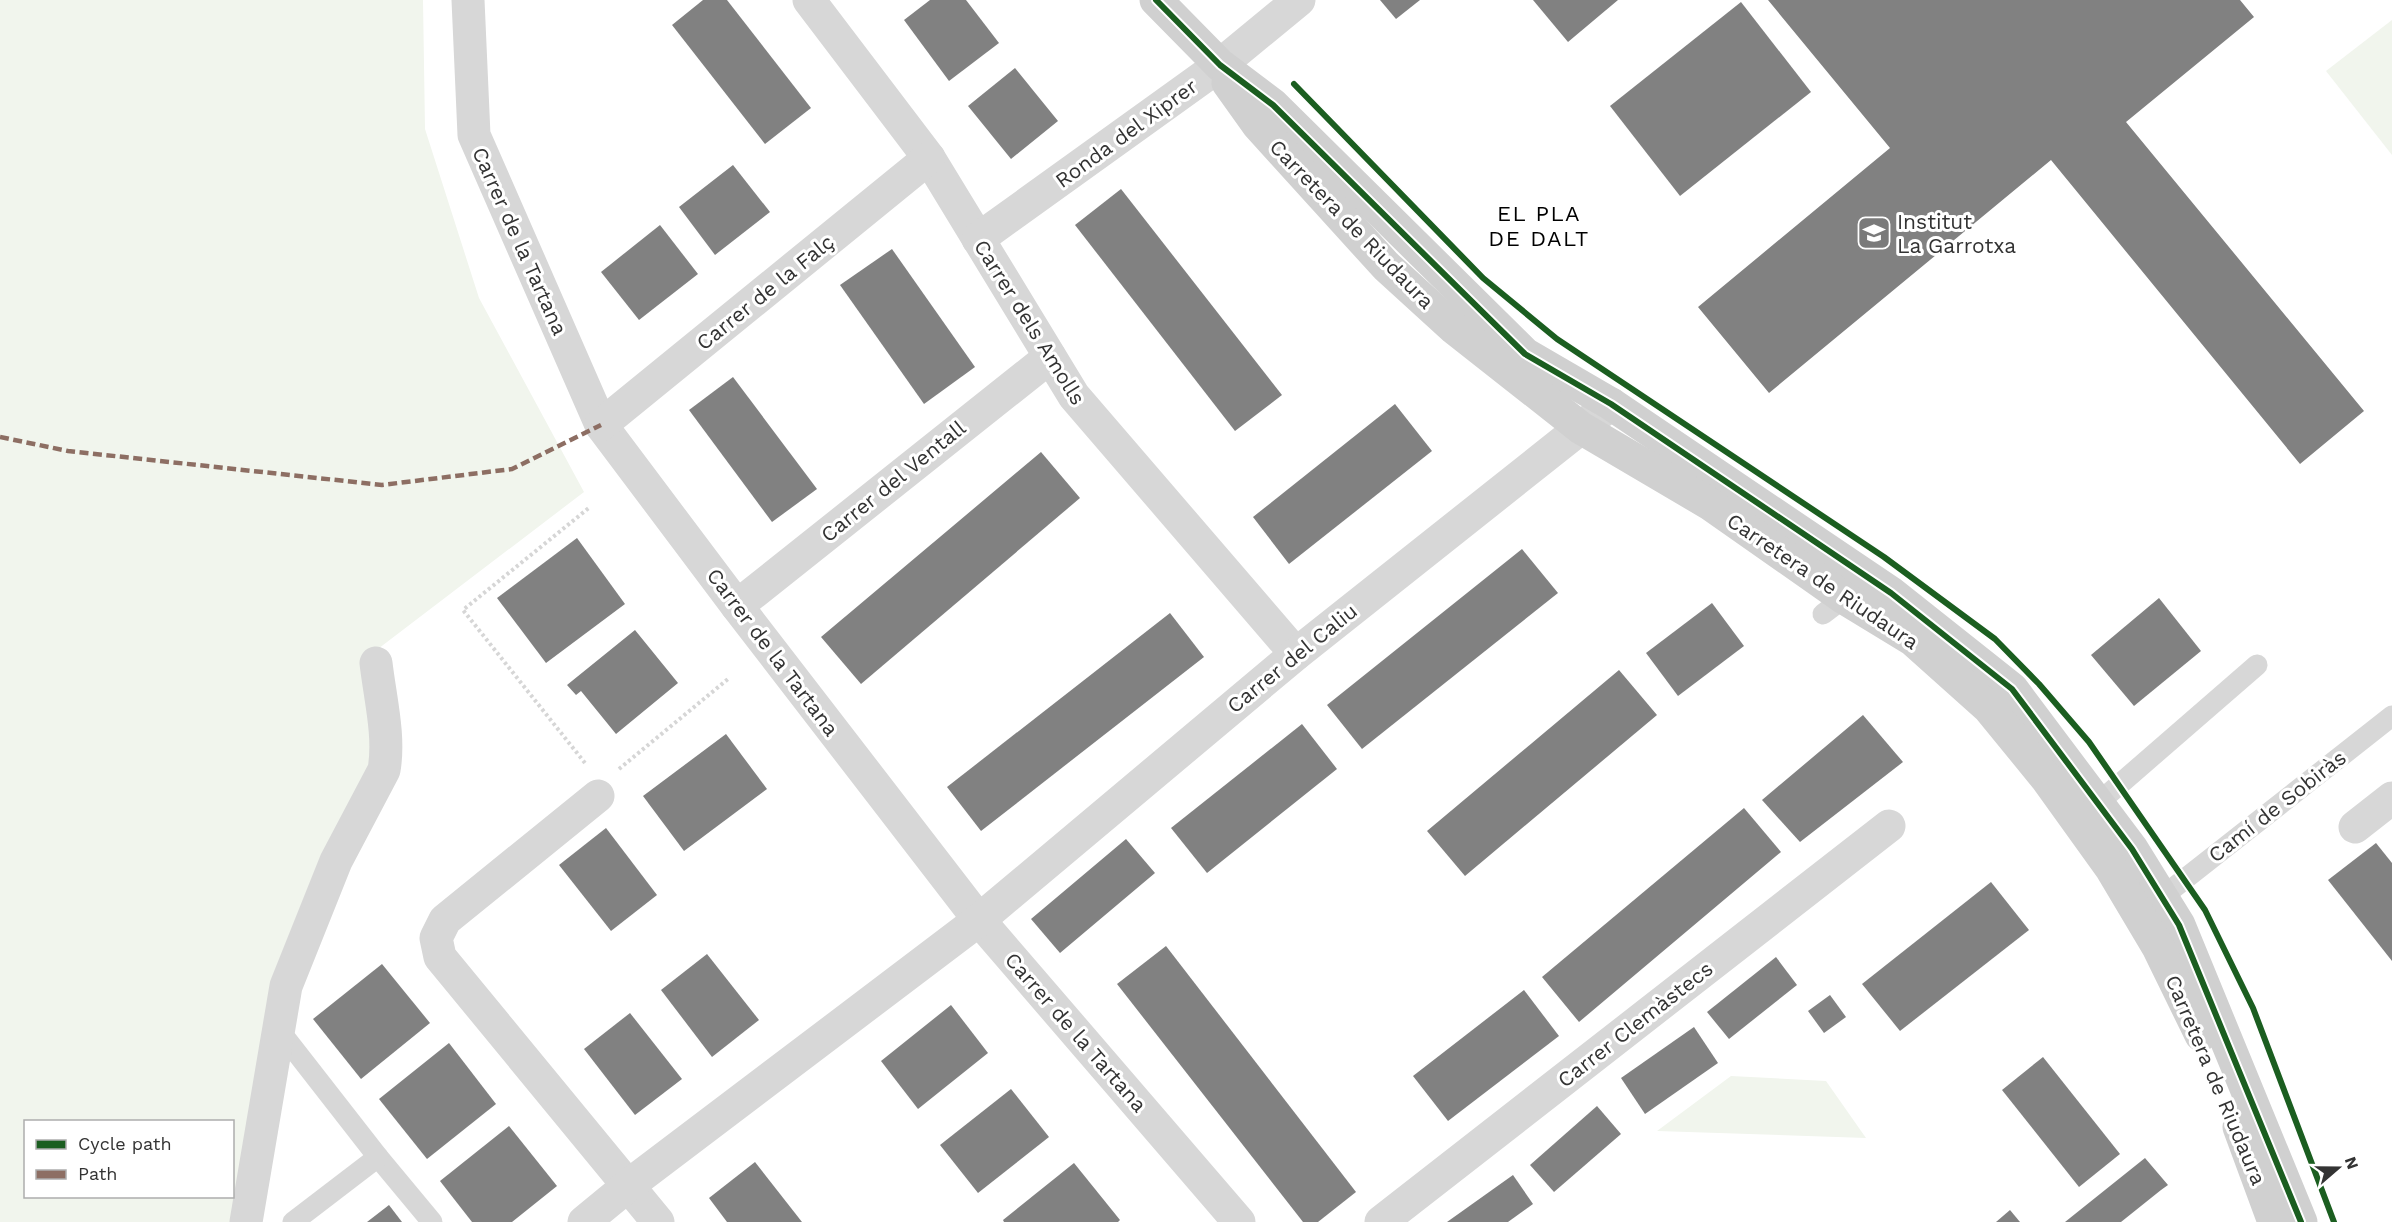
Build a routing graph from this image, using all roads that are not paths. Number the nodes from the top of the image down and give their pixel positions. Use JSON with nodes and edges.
{"nodes":[{"id":1,"x":468,"y":0,"type":"edge"},
{"id":2,"x":809,"y":0,"type":"edge"},
{"id":3,"x":1156,"y":0,"type":"edge"},
{"id":4,"x":1299,"y":0,"type":"edge"},
{"id":5,"x":1220,"y":65,"type":"junction"},
{"id":6,"x":928,"y":159,"type":"junction"},
{"id":7,"x":978,"y":239,"type":"junction"},
{"id":8,"x":1050,"y":357,"type":"junction"},
{"id":9,"x":1611,"y":404,"type":"junction"},
{"id":10,"x":601,"y":425,"type":"junction"},
{"id":11,"x":1581,"y":428,"type":"junction"},
{"id":12,"x":1850,"y":564,"type":"junction"},
{"id":13,"x":737,"y":606,"type":"junction"},
{"id":14,"x":1834,"y":606,"type":"junction"},
{"id":15,"x":1296,"y":654,"type":"junction"},
{"id":16,"x":376,"y":663,"type":"dead end"},
{"id":17,"x":2257,"y":665,"type":"dead end"},
{"id":18,"x":2392,"y":716,"type":"edge"},
{"id":19,"x":604,"y":786,"type":"road end"},
{"id":20,"x":2392,"y":798,"type":"edge"},
{"id":21,"x":2087,"y":813,"type":"junction"},
{"id":22,"x":1890,"y":826,"type":"dead end"},
{"id":23,"x":2355,"y":827,"type":"dead end"},
{"id":24,"x":2162,"y":897,"type":"junction"},
{"id":25,"x":979,"y":920,"type":"junction"},
{"id":26,"x":279,"y":1030,"type":"junction"},
{"id":27,"x":378,"y":1157,"type":"junction"},
{"id":28,"x":629,"y":1185,"type":"junction"},
{"id":29,"x":246,"y":1222,"type":"edge"},
{"id":30,"x":293,"y":1222,"type":"edge"},
{"id":31,"x":432,"y":1222,"type":"edge"},
{"id":32,"x":584,"y":1222,"type":"edge"},
{"id":33,"x":658,"y":1222,"type":"edge"},
{"id":34,"x":1239,"y":1222,"type":"edge"},
{"id":35,"x":1380,"y":1222,"type":"edge"},
{"id":36,"x":2274,"y":1222,"type":"edge"},
{"id":37,"x":2301,"y":1222,"type":"edge"}],
"edges":[{"from":1,"to":10,"type":"street","name":"Carrer de la Tartana"},
{"from":2,"to":6,"type":"street","name":"Carrer dels Amolls"},
{"from":3,"to":5,"type":"street","name":"Carretera de Riudaura"},
{"from":4,"to":5,"type":"street","name":"Ronda del Xiprer"},
{"from":5,"to":7,"type":"street","name":"Ronda del Xiprer"},
{"from":5,"to":9,"type":"street","name":"Carretera de Riudaura"},
{"from":5,"to":11,"type":"street","name":"Carretera de Riudaura"},
{"from":6,"to":7,"type":"street","name":"Carrer dels Amolls"},
{"from":6,"to":10,"type":"street","name":"Carrer de la Falç"},
{"from":7,"to":8,"type":"street","name":"Carrer dels Amolls"},
{"from":8,"to":13,"type":"street","name":"Carrer del Ventall"},
{"from":8,"to":15,"type":"street","name":"Carrer dels Amolls"},
{"from":9,"to":11,"type":"street","name":"Carrer del Caliu"},
{"from":9,"to":12,"type":"street","name":"Carretera de Riudaura"},
{"from":10,"to":13,"type":"street","name":"Carrer de la Tartana"},
{"from":11,"to":14,"type":"street","name":"Carretera de Riudaura"},
{"from":11,"to":15,"type":"street","name":"Carrer del Caliu"},
{"from":12,"to":14,"type":"lane"},
{"from":12,"to":21,"type":"street","name":"Carretera de Riudaura"},
{"from":13,"to":25,"type":"street","name":"Carrer de la Tartana"},
{"from":14,"to":21,"type":"street","name":"Carretera de Riudaura"},
{"from":15,"to":25,"type":"street","name":"Carrer del Caliu"},
{"from":16,"to":26,"type":"street"},
{"from":17,"to":21,"type":"lane"},
{"from":18,"to":24,"type":"lane","name":"Camí de Sobiràs"},
{"from":19,"to":28,"type":"street"},
{"from":20,"to":23,"type":"street"},
{"from":21,"to":24,"type":"street","name":"Carretera de Riudaura"},
{"from":21,"to":36,"type":"street","name":"Carretera de Riudaura"},
{"from":22,"to":35,"type":"street","name":"Carrer Clemàstecs"},
{"from":24,"to":37,"type":"street","name":"Carretera de Riudaura"},
{"from":25,"to":28,"type":"street","name":"Carrer del Caliu"},
{"from":25,"to":34,"type":"street","name":"Carrer de la Tartana"},
{"from":26,"to":27,"type":"lane"},
{"from":26,"to":29,"type":"street"},
{"from":27,"to":30,"type":"lane"},
{"from":27,"to":31,"type":"lane"},
{"from":28,"to":32,"type":"street","name":"Carrer del Caliu"},
{"from":28,"to":33,"type":"street"}]}
